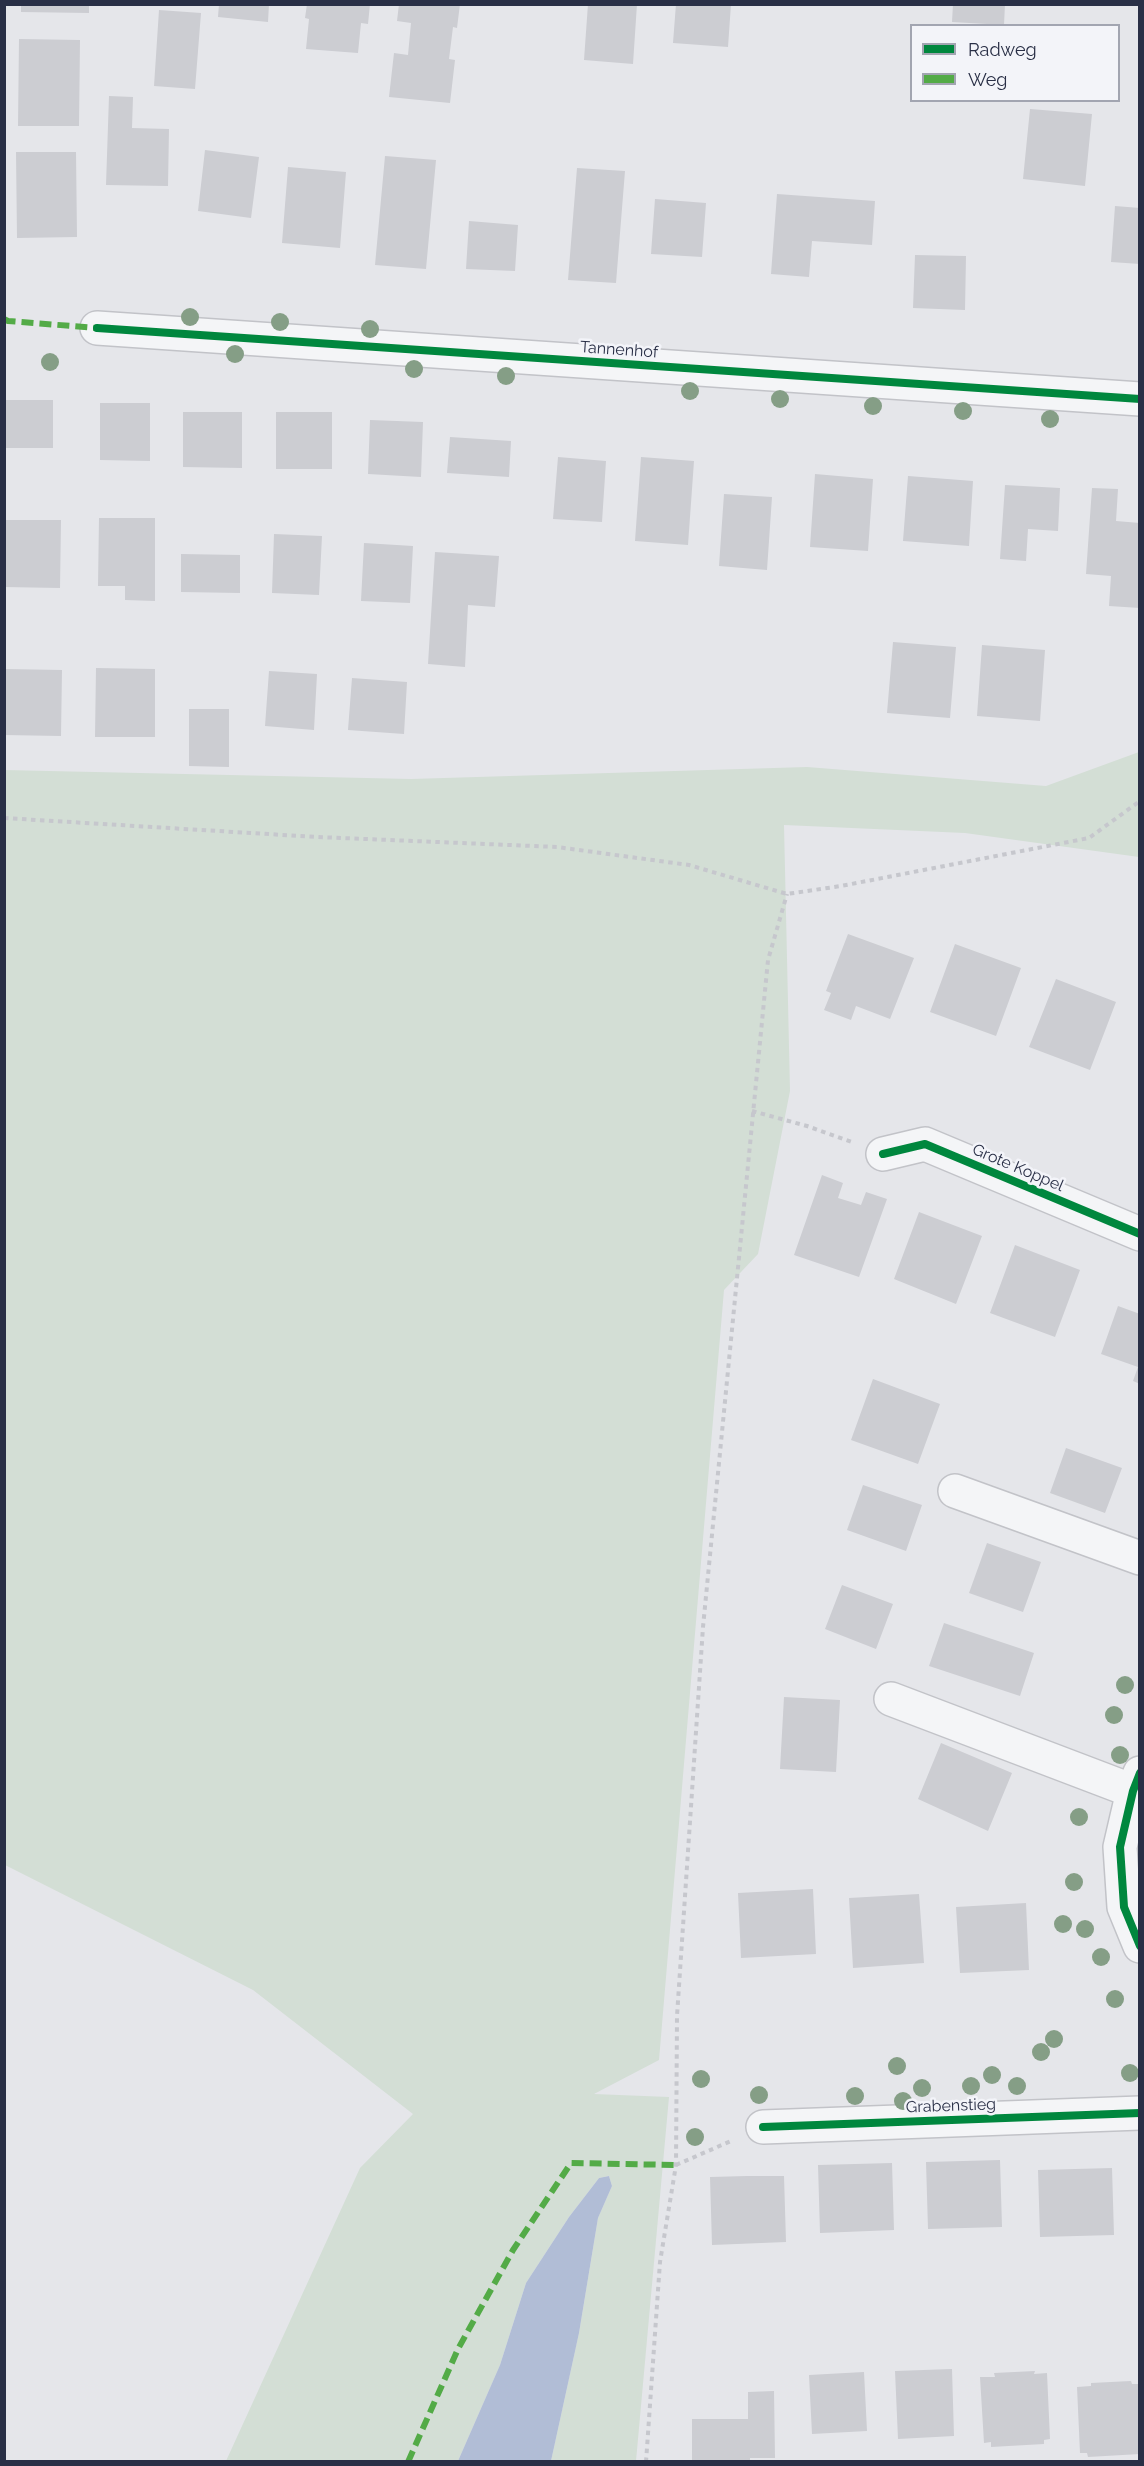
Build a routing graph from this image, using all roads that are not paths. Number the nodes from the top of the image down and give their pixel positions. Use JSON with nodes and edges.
{"nodes":[{"id":1,"x":97,"y":328,"type":"dead end"},
{"id":2,"x":1140,"y":399,"type":"edge"},
{"id":3,"x":883,"y":1154,"type":"road end"},
{"id":4,"x":1140,"y":1234,"type":"edge"},
{"id":5,"x":955,"y":1491,"type":"dead end"},
{"id":6,"x":1140,"y":1558,"type":"edge"},
{"id":7,"x":891,"y":1699,"type":"dead end"},
{"id":8,"x":1136,"y":1782,"type":"edge"},
{"id":9,"x":1140,"y":1946,"type":"edge"},
{"id":10,"x":1140,"y":2113,"type":"edge"},
{"id":11,"x":763,"y":2127,"type":"road end"}],
"edges":[{"from":1,"to":2,"type":"street","name":"Tannenhof"},
{"from":3,"to":4,"type":"street","name":"Grote Koppel"},
{"from":5,"to":6,"type":"street"},
{"from":7,"to":8,"type":"street"},
{"from":8,"to":9,"type":"street"},
{"from":10,"to":11,"type":"street","name":"Grabenstieg"}]}
